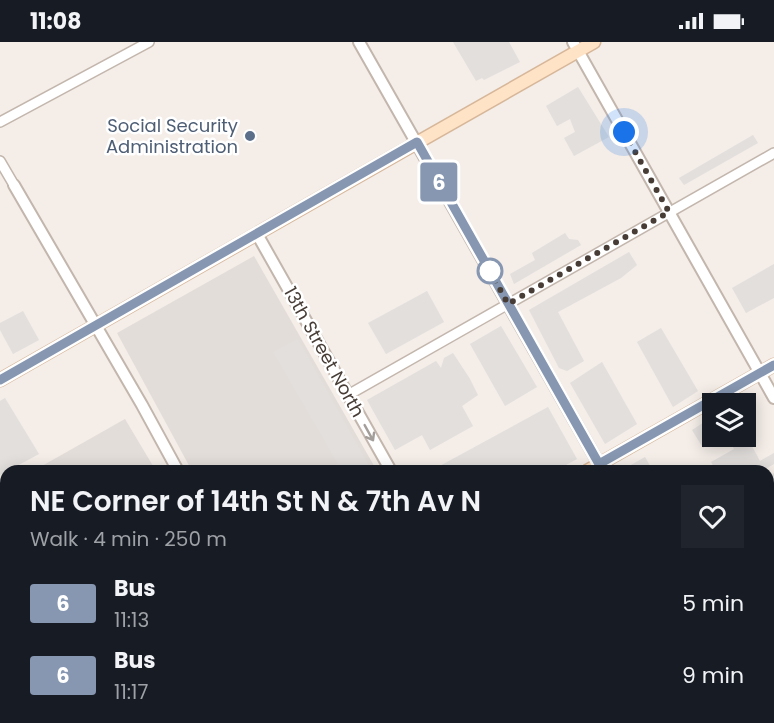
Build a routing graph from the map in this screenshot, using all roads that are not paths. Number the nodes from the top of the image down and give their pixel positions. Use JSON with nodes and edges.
{"nodes":[{"id":1,"x":148,"y":42,"type":"edge"},
{"id":2,"x":359,"y":42,"type":"edge"},
{"id":3,"x":594,"y":42,"type":"edge"},
{"id":4,"x":576,"y":47,"type":"edge"},
{"id":5,"x":0,"y":122,"type":"edge"},
{"id":6,"x":417,"y":142,"type":"junction"},
{"id":7,"x":774,"y":153,"type":"edge"},
{"id":8,"x":0,"y":161,"type":"edge"},
{"id":9,"x":14,"y":185,"type":"joint"},
{"id":10,"x":669,"y":212,"type":"junction"},
{"id":11,"x":257,"y":234,"type":"junction"},
{"id":12,"x":508,"y":304,"type":"junction"},
{"id":13,"x":95,"y":326,"type":"junction"},
{"id":14,"x":774,"y":365,"type":"edge"},
{"id":15,"x":760,"y":373,"type":"junction"},
{"id":16,"x":0,"y":380,"type":"edge"},
{"id":17,"x":348,"y":395,"type":"junction"},
{"id":18,"x":774,"y":398,"type":"edge"},
{"id":19,"x":175,"y":465,"type":"edge"},
{"id":20,"x":388,"y":465,"type":"edge"},
{"id":21,"x":599,"y":465,"type":"edge"},
{"id":22,"x":606,"y":465,"type":"edge"}],
"edges":[{"from":1,"to":5,"type":"street"},
{"from":2,"to":6,"type":"street"},
{"from":3,"to":4,"type":"main road"},
{"from":4,"to":6,"type":"main road"},
{"from":4,"to":10,"type":"street"},
{"from":6,"to":11,"type":"main road"},
{"from":6,"to":12,"type":"street"},
{"from":7,"to":10,"type":"street"},
{"from":8,"to":9,"type":"street"},
{"from":9,"to":13,"type":"street"},
{"from":10,"to":12,"type":"street"},
{"from":10,"to":15,"type":"street"},
{"from":11,"to":13,"type":"main road"},
{"from":11,"to":17,"type":"street","name":"13th Street North"},
{"from":12,"to":17,"type":"street"},
{"from":12,"to":21,"type":"street"},
{"from":13,"to":16,"type":"main road"},
{"from":13,"to":19,"type":"street"},
{"from":14,"to":15,"type":"main road"},
{"from":15,"to":18,"type":"street"},
{"from":15,"to":22,"type":"main road"},
{"from":17,"to":20,"type":"street","name":"13th Street North","one_way":true}]}
